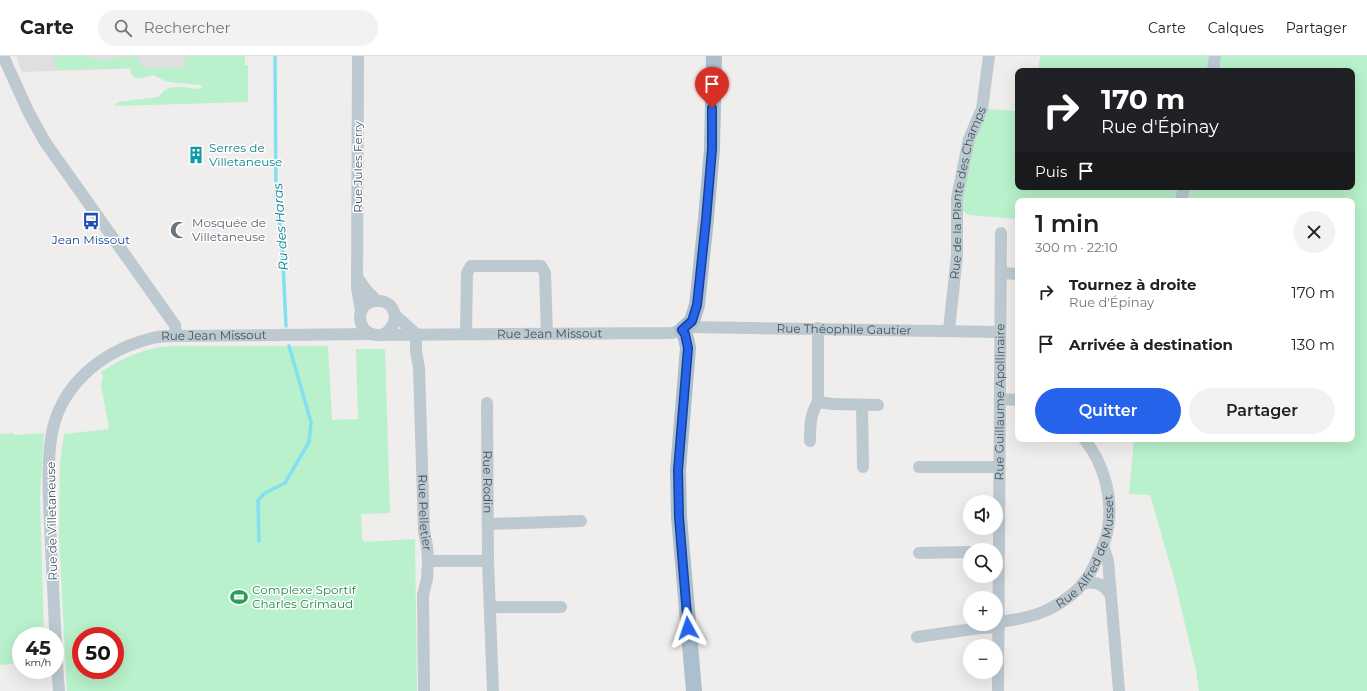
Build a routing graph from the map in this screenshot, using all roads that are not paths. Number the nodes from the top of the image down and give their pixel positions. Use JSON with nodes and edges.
{"nodes":[{"id":1,"x":2,"y":56,"type":"edge"},
{"id":2,"x":358,"y":56,"type":"edge"},
{"id":3,"x":714,"y":56,"type":"edge"},
{"id":4,"x":989,"y":56,"type":"edge"},
{"id":5,"x":1215,"y":56,"type":"edge"},
{"id":6,"x":1213,"y":68,"type":"edge"},
{"id":7,"x":1001,"y":233,"type":"dead end"},
{"id":8,"x":1001,"y":273,"type":"junction"},
{"id":9,"x":1015,"y":274,"type":"edge"},
{"id":10,"x":357,"y":277,"type":"junction"},
{"id":11,"x":377,"y":301,"type":"junction"},
{"id":12,"x":362,"y":311,"type":"junction"},
{"id":13,"x":395,"y":315,"type":"junction"},
{"id":14,"x":361,"y":324,"type":"junction"},
{"id":15,"x":685,"y":328,"type":"junction"},
{"id":16,"x":818,"y":328,"type":"junction"},
{"id":17,"x":949,"y":330,"type":"junction"},
{"id":18,"x":1000,"y":332,"type":"junction"},
{"id":19,"x":377,"y":334,"type":"junction"},
{"id":20,"x":416,"y":334,"type":"junction"},
{"id":21,"x":466,"y":334,"type":"junction"},
{"id":22,"x":547,"y":334,"type":"junction"},
{"id":23,"x":338,"y":335,"type":"junction"},
{"id":24,"x":176,"y":336,"type":"junction"},
{"id":25,"x":95,"y":364,"type":"joint"},
{"id":26,"x":1000,"y":399,"type":"junction"},
{"id":27,"x":1015,"y":400,"type":"edge"},
{"id":28,"x":818,"y":402,"type":"junction"},
{"id":29,"x":487,"y":403,"type":"dead end"},
{"id":30,"x":862,"y":405,"type":"junction"},
{"id":31,"x":878,"y":405,"type":"dead end"},
{"id":32,"x":810,"y":442,"type":"dead end"},
{"id":33,"x":1086,"y":442,"type":"edge"},
{"id":34,"x":863,"y":467,"type":"dead end"},
{"id":35,"x":918,"y":467,"type":"dead end"},
{"id":36,"x":999,"y":467,"type":"junction"},
{"id":37,"x":581,"y":521,"type":"dead end"},
{"id":38,"x":489,"y":524,"type":"junction"},
{"id":39,"x":997,"y":543,"type":"edge"},
{"id":40,"x":1103,"y":546,"type":"junction"},
{"id":41,"x":963,"y":552,"type":"edge"},
{"id":42,"x":919,"y":553,"type":"dead end"},
{"id":43,"x":488,"y":560,"type":"junction"},
{"id":44,"x":428,"y":561,"type":"junction"},
{"id":45,"x":1082,"y":584,"type":"junction"},
{"id":46,"x":1110,"y":594,"type":"junction"},
{"id":47,"x":490,"y":607,"type":"junction"},
{"id":48,"x":561,"y":607,"type":"dead end"},
{"id":49,"x":1003,"y":624,"type":"edge"},
{"id":50,"x":963,"y":630,"type":"edge"},
{"id":51,"x":999,"y":631,"type":"edge"},
{"id":52,"x":917,"y":637,"type":"dead end"},
{"id":53,"x":59,"y":691,"type":"edge"},
{"id":54,"x":424,"y":691,"type":"edge"},
{"id":55,"x":493,"y":691,"type":"edge"},
{"id":56,"x":694,"y":691,"type":"edge"},
{"id":57,"x":998,"y":691,"type":"edge"},
{"id":58,"x":1119,"y":691,"type":"edge"}],
"edges":[{"from":1,"to":24,"type":"street"},
{"from":2,"to":10,"type":"street","name":"Rue Jules Ferry"},
{"from":3,"to":15,"type":"main road"},
{"from":4,"to":17,"type":"street","name":"Rue de la Plante des Champs"},
{"from":5,"to":6,"type":"street"},
{"from":7,"to":8,"type":"street","name":"Rue Guillaume Apollinaire"},
{"from":8,"to":9,"type":"street"},
{"from":8,"to":18,"type":"street","name":"Rue Guillaume Apollinaire"},
{"from":10,"to":11,"type":"street"},
{"from":10,"to":12,"type":"street","name":"Rue Jules Ferry"},
{"from":11,"to":12,"type":"street"},
{"from":11,"to":13,"type":"street"},
{"from":12,"to":14,"type":"street"},
{"from":13,"to":19,"type":"street"},
{"from":13,"to":20,"type":"street"},
{"from":14,"to":19,"type":"street"},
{"from":14,"to":23,"type":"street","name":"Rue Jean Missout"},
{"from":15,"to":16,"type":"street","name":"Rue Théophile Gautier"},
{"from":15,"to":22,"type":"street","name":"Rue Jean Missout"},
{"from":15,"to":56,"type":"main road"},
{"from":16,"to":17,"type":"street","name":"Rue Théophile Gautier"},
{"from":16,"to":28,"type":"street"},
{"from":17,"to":18,"type":"street","name":"Rue Théophile Gautier"},
{"from":18,"to":26,"type":"street","name":"Rue Guillaume Apollinaire"},
{"from":19,"to":20,"type":"street","name":"Rue Jean Missout"},
{"from":19,"to":23,"type":"street","name":"Rue Jean Missout"},
{"from":20,"to":21,"type":"street","name":"Rue Jean Missout"},
{"from":20,"to":44,"type":"street","name":"Rue Pelletier"},
{"from":21,"to":22,"type":"street","name":"Rue Jean Missout"},
{"from":21,"to":22,"type":"street"},
{"from":23,"to":24,"type":"street","name":"Rue Jean Missout"},
{"from":24,"to":25,"type":"street","name":"Rue Jean Missout"},
{"from":25,"to":53,"type":"street","name":"Rue de Villetaneuse"},
{"from":26,"to":27,"type":"street"},
{"from":26,"to":36,"type":"street","name":"Rue Guillaume Apollinaire"},
{"from":28,"to":30,"type":"street"},
{"from":28,"to":32,"type":"street"},
{"from":29,"to":38,"type":"street","name":"Rue Rodin"},
{"from":30,"to":31,"type":"street"},
{"from":30,"to":34,"type":"street"},
{"from":33,"to":40,"type":"street","name":"Rue Alfred de Musset"},
{"from":35,"to":36,"type":"street"},
{"from":36,"to":39,"type":"street","name":"Rue Guillaume Apollinaire"},
{"from":37,"to":38,"type":"street"},
{"from":38,"to":43,"type":"street","name":"Rue Rodin"},
{"from":40,"to":45,"type":"street","name":"Rue Alfred de Musset"},
{"from":40,"to":46,"type":"street"},
{"from":41,"to":42,"type":"street"},
{"from":43,"to":44,"type":"street"},
{"from":43,"to":47,"type":"street","name":"Rue Rodin"},
{"from":44,"to":54,"type":"street","name":"Rue Pelletier"},
{"from":45,"to":46,"type":"street"},
{"from":45,"to":49,"type":"street","name":"Rue Alfred de Musset"},
{"from":46,"to":58,"type":"street"},
{"from":47,"to":48,"type":"street"},
{"from":47,"to":55,"type":"street","name":"Rue Rodin"},
{"from":50,"to":52,"type":"street","name":"Rue Alfred de Musset"},
{"from":51,"to":57,"type":"street","name":"Rue Guillaume Apollinaire"}]}
